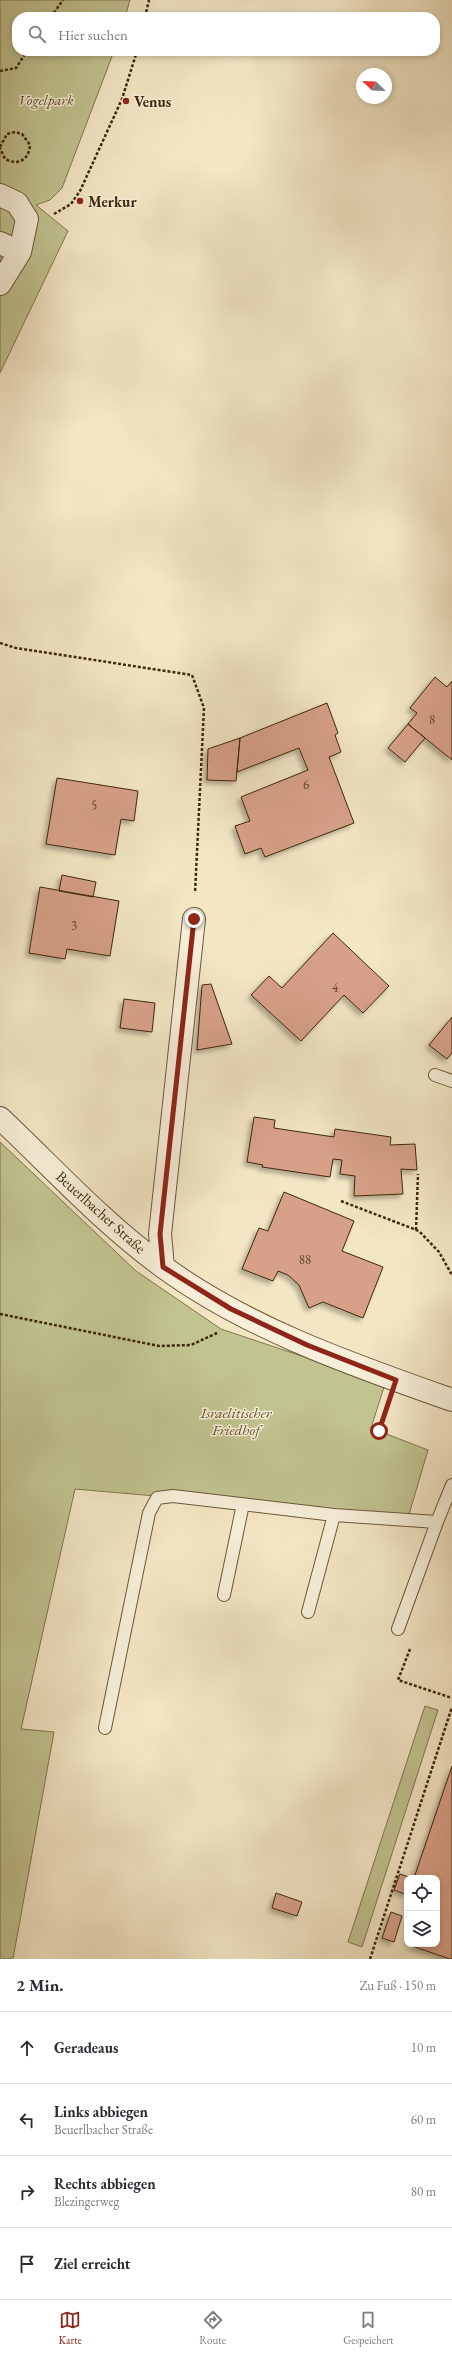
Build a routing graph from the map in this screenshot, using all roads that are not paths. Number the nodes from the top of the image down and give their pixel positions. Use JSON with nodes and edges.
{"nodes":[{"id":1,"x":0,"y":195,"type":"edge"},
{"id":2,"x":0,"y":243,"type":"edge"},
{"id":3,"x":20,"y":252,"type":"junction"},
{"id":4,"x":0,"y":284,"type":"edge"},
{"id":5,"x":194,"y":919,"type":"road end"},
{"id":6,"x":435,"y":1075,"type":"dead end"},
{"id":7,"x":452,"y":1081,"type":"edge"},
{"id":8,"x":0,"y":1118,"type":"edge"},
{"id":9,"x":163,"y":1267,"type":"junction"},
{"id":10,"x":452,"y":1400,"type":"edge"},
{"id":11,"x":452,"y":1485,"type":"edge"},
{"id":12,"x":243,"y":1504,"type":"junction"},
{"id":13,"x":334,"y":1515,"type":"junction"},
{"id":14,"x":437,"y":1522,"type":"junction"},
{"id":15,"x":224,"y":1595,"type":"dead end"},
{"id":16,"x":308,"y":1612,"type":"dead end"},
{"id":17,"x":398,"y":1629,"type":"dead end"},
{"id":18,"x":106,"y":1728,"type":"dead end"}],
"edges":[{"from":1,"to":3,"type":"street"},
{"from":2,"to":3,"type":"street"},
{"from":3,"to":4,"type":"street"},
{"from":5,"to":9,"type":"street"},
{"from":6,"to":7,"type":"lane"},
{"from":8,"to":9,"type":"street","name":"Beuerlbacher Straße"},
{"from":9,"to":10,"type":"street","name":"Beuerlbacher Straße"},
{"from":11,"to":14,"type":"lane"},
{"from":12,"to":13,"type":"lane"},
{"from":12,"to":15,"type":"lane"},
{"from":12,"to":18,"type":"lane"},
{"from":13,"to":14,"type":"lane"},
{"from":13,"to":16,"type":"lane"},
{"from":14,"to":17,"type":"lane"}]}
